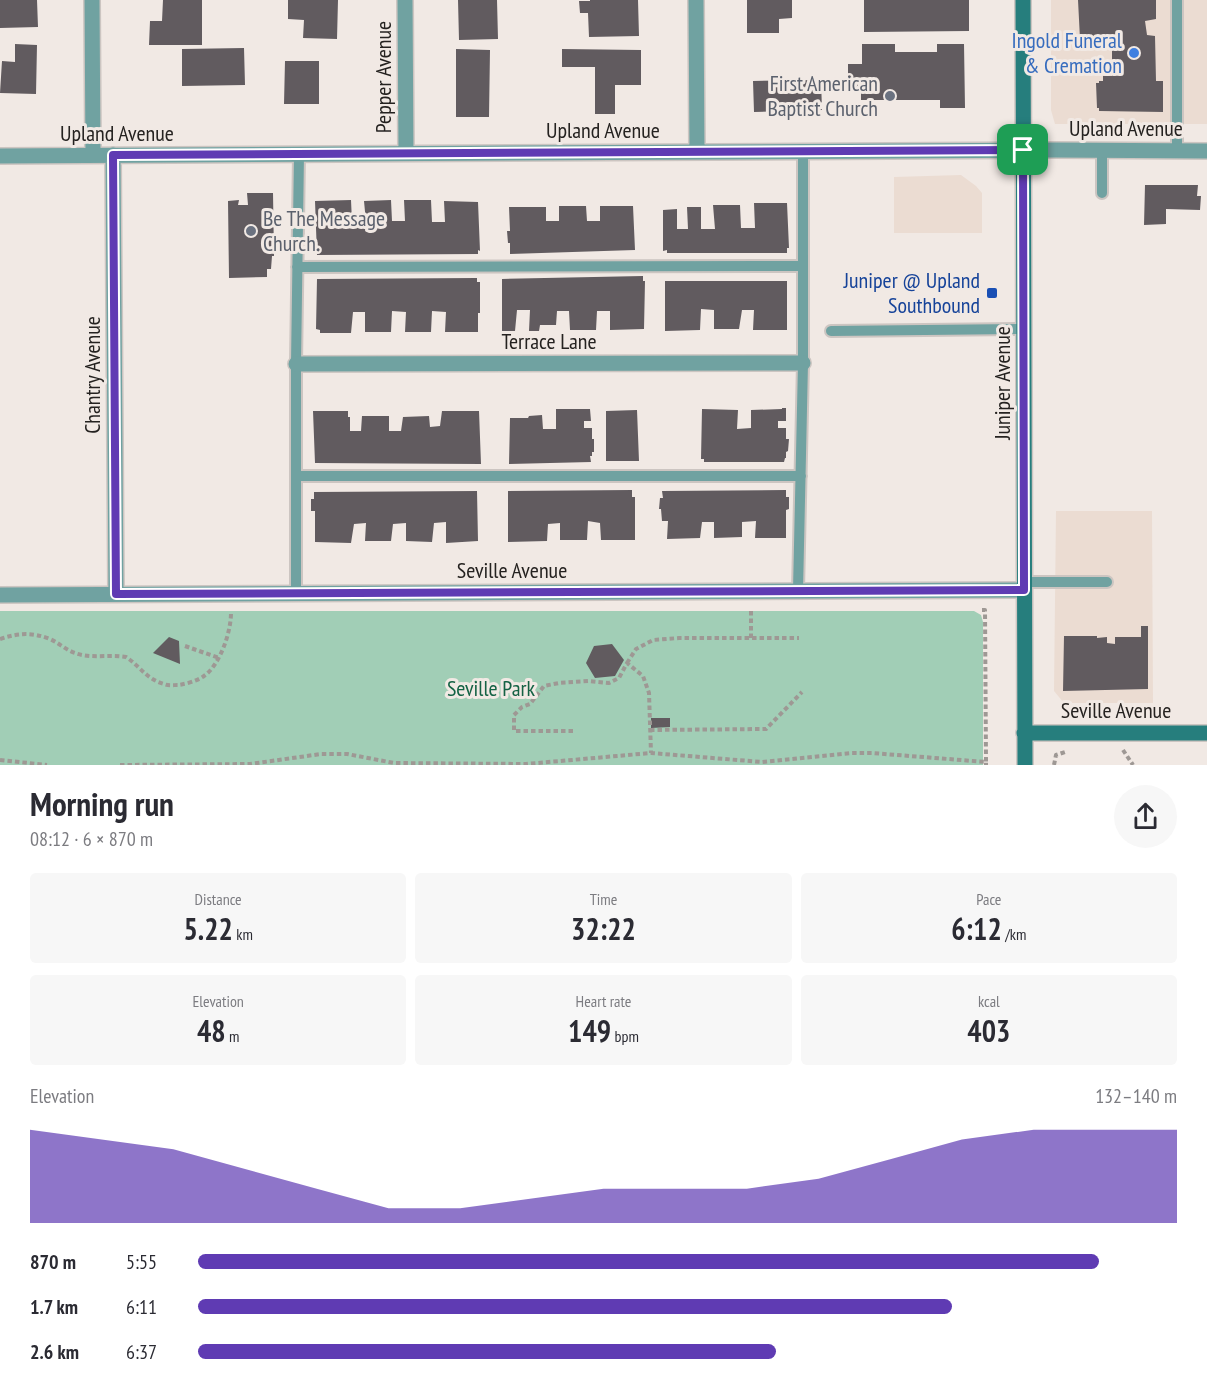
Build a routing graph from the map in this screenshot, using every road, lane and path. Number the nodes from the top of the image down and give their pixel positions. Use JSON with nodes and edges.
{"nodes":[{"id":1,"x":92,"y":0,"type":"edge"},
{"id":2,"x":405,"y":0,"type":"edge"},
{"id":3,"x":696,"y":0,"type":"edge"},
{"id":4,"x":1023,"y":0,"type":"edge"},
{"id":5,"x":1177,"y":0,"type":"edge"},
{"id":6,"x":1023,"y":150,"type":"junction"},
{"id":7,"x":802,"y":151,"type":"junction"},
{"id":8,"x":1102,"y":151,"type":"junction"},
{"id":9,"x":1177,"y":151,"type":"junction"},
{"id":10,"x":1207,"y":151,"type":"edge"},
{"id":11,"x":697,"y":152,"type":"junction"},
{"id":12,"x":406,"y":153,"type":"junction"},
{"id":13,"x":299,"y":154,"type":"junction"},
{"id":14,"x":93,"y":155,"type":"junction"},
{"id":15,"x":113,"y":155,"type":"junction"},
{"id":16,"x":0,"y":156,"type":"edge"},
{"id":17,"x":1102,"y":193,"type":"dead end"},
{"id":18,"x":802,"y":266,"type":"junction"},
{"id":19,"x":297,"y":267,"type":"junction"},
{"id":20,"x":1024,"y":329,"type":"junction"},
{"id":21,"x":831,"y":331,"type":"dead end"},
{"id":22,"x":803,"y":363,"type":"junction"},
{"id":23,"x":296,"y":364,"type":"junction"},
{"id":24,"x":296,"y":476,"type":"junction"},
{"id":25,"x":801,"y":476,"type":"junction"},
{"id":26,"x":1107,"y":582,"type":"dead end"},
{"id":27,"x":1024,"y":586,"type":"junction"},
{"id":28,"x":798,"y":591,"type":"junction"},
{"id":29,"x":296,"y":593,"type":"junction"},
{"id":30,"x":116,"y":594,"type":"junction"},
{"id":31,"x":0,"y":595,"type":"edge"},
{"id":32,"x":985,"y":610,"type":"dead end"},
{"id":33,"x":751,"y":611,"type":"dead end"},
{"id":34,"x":231,"y":613,"type":"dead end"},
{"id":35,"x":751,"y":638,"type":"junction"},
{"id":36,"x":798,"y":638,"type":"dead end"},
{"id":37,"x":0,"y":639,"type":"edge"},
{"id":38,"x":185,"y":646,"type":"dead end"},
{"id":39,"x":219,"y":658,"type":"junction"},
{"id":40,"x":627,"y":663,"type":"junction"},
{"id":41,"x":802,"y":692,"type":"dead end"},
{"id":42,"x":650,"y":730,"type":"junction"},
{"id":43,"x":573,"y":731,"type":"dead end"},
{"id":44,"x":1024,"y":733,"type":"junction"},
{"id":45,"x":1207,"y":733,"type":"edge"},
{"id":46,"x":1123,"y":750,"type":"dead end"},
{"id":47,"x":1068,"y":751,"type":"dead end"},
{"id":48,"x":651,"y":753,"type":"junction"},
{"id":49,"x":0,"y":760,"type":"edge"},
{"id":50,"x":986,"y":763,"type":"edge"},
{"id":51,"x":46,"y":765,"type":"edge"},
{"id":52,"x":120,"y":765,"type":"edge"},
{"id":53,"x":1024,"y":765,"type":"edge"},
{"id":54,"x":1054,"y":765,"type":"edge"},
{"id":55,"x":1132,"y":765,"type":"edge"}],
"edges":[{"from":1,"to":14,"type":"street"},
{"from":2,"to":12,"type":"street","name":"Pepper Avenue"},
{"from":3,"to":11,"type":"street"},
{"from":4,"to":6,"type":"street","name":"Juniper Avenue"},
{"from":5,"to":9,"type":"lane"},
{"from":6,"to":7,"type":"street","name":"Upland Avenue"},
{"from":6,"to":8,"type":"street","name":"Upland Avenue"},
{"from":6,"to":20,"type":"street","name":"Juniper Avenue"},
{"from":7,"to":11,"type":"street","name":"Upland Avenue"},
{"from":7,"to":18,"type":"lane"},
{"from":8,"to":9,"type":"street","name":"Upland Avenue"},
{"from":8,"to":17,"type":"lane"},
{"from":9,"to":10,"type":"street","name":"Upland Avenue"},
{"from":11,"to":12,"type":"street","name":"Upland Avenue"},
{"from":12,"to":13,"type":"street","name":"Upland Avenue"},
{"from":13,"to":15,"type":"street","name":"Upland Avenue"},
{"from":13,"to":19,"type":"lane"},
{"from":14,"to":15,"type":"street","name":"Upland Avenue"},
{"from":14,"to":16,"type":"street","name":"Upland Avenue"},
{"from":15,"to":30,"type":"street","name":"Chantry Avenue"},
{"from":18,"to":19,"type":"lane"},
{"from":18,"to":22,"type":"lane"},
{"from":19,"to":23,"type":"lane"},
{"from":20,"to":21,"type":"lane"},
{"from":20,"to":27,"type":"street","name":"Juniper Avenue"},
{"from":22,"to":23,"type":"street","name":"Terrace Lane"},
{"from":22,"to":25,"type":"lane"},
{"from":23,"to":24,"type":"lane"},
{"from":24,"to":25,"type":"lane"},
{"from":24,"to":29,"type":"lane"},
{"from":25,"to":28,"type":"lane"},
{"from":26,"to":27,"type":"lane"},
{"from":27,"to":28,"type":"street","name":"Seville Avenue"},
{"from":27,"to":44,"type":"street","name":"Juniper Avenue"},
{"from":28,"to":29,"type":"street","name":"Seville Avenue"},
{"from":29,"to":30,"type":"street","name":"Seville Avenue"},
{"from":30,"to":31,"type":"street","name":"Seville Avenue"},
{"from":32,"to":50,"type":"path"},
{"from":33,"to":35,"type":"path"},
{"from":34,"to":39,"type":"path"},
{"from":35,"to":36,"type":"path"},
{"from":35,"to":40,"type":"path"},
{"from":37,"to":39,"type":"path"},
{"from":38,"to":39,"type":"path"},
{"from":40,"to":42,"type":"path"},
{"from":40,"to":43,"type":"path"},
{"from":41,"to":42,"type":"path"},
{"from":42,"to":48,"type":"path"},
{"from":44,"to":45,"type":"street","name":"Seville Avenue"},
{"from":44,"to":53,"type":"street","name":"Juniper Avenue"},
{"from":46,"to":55,"type":"path"},
{"from":47,"to":54,"type":"path"},
{"from":48,"to":50,"type":"path"},
{"from":48,"to":52,"type":"path"},
{"from":49,"to":51,"type":"path"}]}
